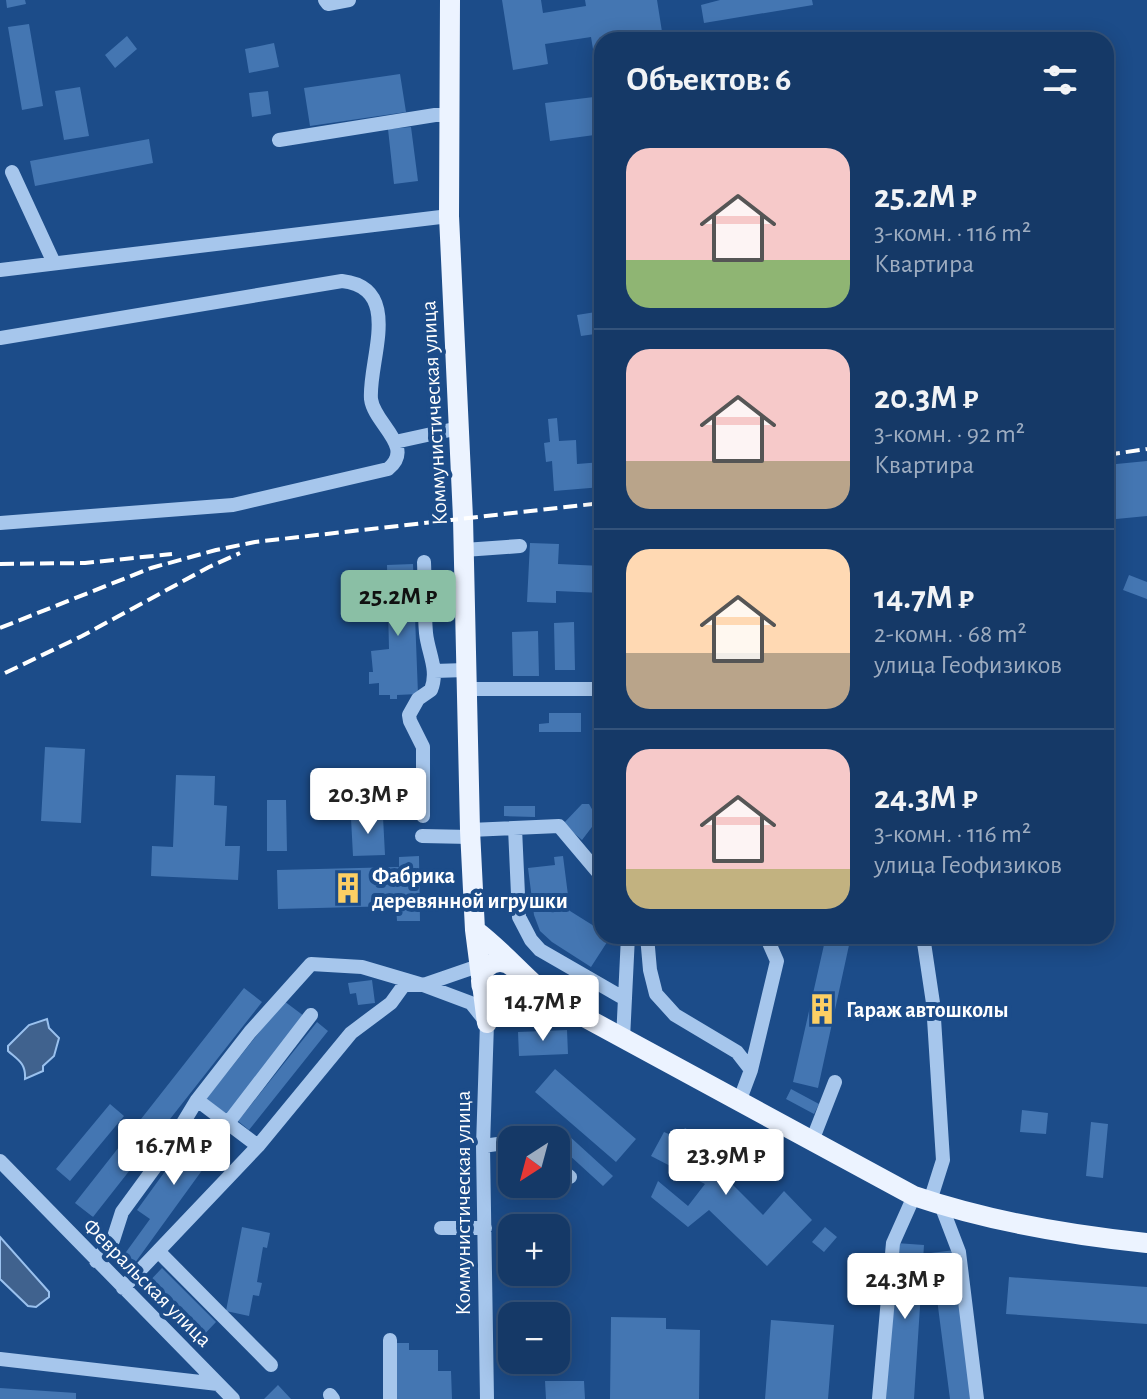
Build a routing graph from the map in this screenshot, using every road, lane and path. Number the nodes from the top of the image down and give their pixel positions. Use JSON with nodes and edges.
{"nodes":[{"id":1,"x":325,"y":0,"type":"edge"},
{"id":2,"x":349,"y":0,"type":"edge"},
{"id":3,"x":450,"y":0,"type":"edge"},
{"id":4,"x":450,"y":115,"type":"junction"},
{"id":5,"x":279,"y":140,"type":"dead end"},
{"id":6,"x":12,"y":172,"type":"dead end"},
{"id":7,"x":449,"y":216,"type":"junction"},
{"id":8,"x":54,"y":263,"type":"junction"},
{"id":9,"x":0,"y":270,"type":"edge"},
{"id":10,"x":0,"y":338,"type":"edge"},
{"id":11,"x":459,"y":428,"type":"junction"},
{"id":12,"x":395,"y":442,"type":"junction"},
{"id":13,"x":0,"y":523,"type":"edge"},
{"id":14,"x":520,"y":546,"type":"dead end"},
{"id":15,"x":464,"y":550,"type":"junction"},
{"id":16,"x":424,"y":562,"type":"dead end"},
{"id":17,"x":434,"y":671,"type":"junction"},
{"id":18,"x":466,"y":680,"type":"junction"},
{"id":19,"x":594,"y":688,"type":"edge"},
{"id":20,"x":423,"y":816,"type":"dead end"},
{"id":21,"x":515,"y":828,"type":"junction"},
{"id":22,"x":470,"y":833,"type":"junction"},
{"id":23,"x":422,"y":836,"type":"dead end"},
{"id":24,"x":594,"y":868,"type":"edge"},
{"id":25,"x":475,"y":930,"type":"junction"},
{"id":26,"x":628,"y":944,"type":"edge"},
{"id":27,"x":648,"y":944,"type":"edge"},
{"id":28,"x":770,"y":944,"type":"edge"},
{"id":29,"x":924,"y":944,"type":"edge"},
{"id":30,"x":516,"y":970,"type":"junction"},
{"id":31,"x":481,"y":974,"type":"junction"},
{"id":32,"x":423,"y":985,"type":"junction"},
{"id":33,"x":509,"y":998,"type":"junction"},
{"id":34,"x":551,"y":999,"type":"junction"},
{"id":35,"x":625,"y":999,"type":"junction"},
{"id":36,"x":311,"y":1015,"type":"dead end"},
{"id":37,"x":487,"y":1023,"type":"junction"},
{"id":38,"x":623,"y":1039,"type":"junction"},
{"id":39,"x":751,"y":1070,"type":"junction"},
{"id":40,"x":835,"y":1082,"type":"dead end"},
{"id":41,"x":197,"y":1100,"type":"junction"},
{"id":42,"x":739,"y":1102,"type":"junction"},
{"id":43,"x":228,"y":1123,"type":"junction"},
{"id":44,"x":812,"y":1141,"type":"junction"},
{"id":45,"x":498,"y":1144,"type":"edge"},
{"id":46,"x":258,"y":1146,"type":"junction"},
{"id":47,"x":483,"y":1146,"type":"junction"},
{"id":48,"x":0,"y":1161,"type":"edge"},
{"id":49,"x":928,"y":1201,"type":"junction"},
{"id":50,"x":441,"y":1228,"type":"dead end"},
{"id":51,"x":485,"y":1228,"type":"junction"},
{"id":52,"x":1147,"y":1243,"type":"edge"},
{"id":53,"x":159,"y":1252,"type":"junction"},
{"id":54,"x":96,"y":1261,"type":"junction"},
{"id":55,"x":123,"y":1288,"type":"junction"},
{"id":56,"x":390,"y":1340,"type":"dead end"},
{"id":57,"x":0,"y":1359,"type":"edge"},
{"id":58,"x":271,"y":1365,"type":"dead end"},
{"id":59,"x":218,"y":1384,"type":"junction"},
{"id":60,"x":233,"y":1399,"type":"edge"},
{"id":61,"x":390,"y":1399,"type":"edge"},
{"id":62,"x":487,"y":1399,"type":"edge"},
{"id":63,"x":879,"y":1399,"type":"edge"},
{"id":64,"x":977,"y":1399,"type":"edge"}],
"edges":[{"from":1,"to":2,"type":"street"},
{"from":3,"to":4,"type":"main road","name":"Коммунистическая улица"},
{"from":4,"to":5,"type":"street"},
{"from":4,"to":7,"type":"main road","name":"Коммунистическая улица"},
{"from":6,"to":8,"type":"street"},
{"from":7,"to":8,"type":"street"},
{"from":7,"to":11,"type":"main road","name":"Коммунистическая улица"},
{"from":8,"to":9,"type":"street"},
{"from":10,"to":12,"type":"street"},
{"from":11,"to":12,"type":"street"},
{"from":11,"to":15,"type":"main road","name":"Коммунистическая улица"},
{"from":12,"to":13,"type":"street"},
{"from":14,"to":15,"type":"street"},
{"from":15,"to":18,"type":"main road","name":"Коммунистическая улица"},
{"from":16,"to":17,"type":"street"},
{"from":17,"to":18,"type":"street"},
{"from":17,"to":20,"type":"street"},
{"from":18,"to":19,"type":"street"},
{"from":18,"to":22,"type":"main road","name":"Коммунистическая улица"},
{"from":21,"to":22,"type":"street"},
{"from":21,"to":24,"type":"street"},
{"from":21,"to":35,"type":"street"},
{"from":22,"to":23,"type":"street"},
{"from":22,"to":25,"type":"main road","name":"Коммунистическая улица"},
{"from":25,"to":30,"type":"main road"},
{"from":25,"to":31,"type":"main road","name":"Коммунистическая улица"},
{"from":26,"to":35,"type":"street"},
{"from":27,"to":39,"type":"street"},
{"from":28,"to":39,"type":"street"},
{"from":29,"to":49,"type":"street"},
{"from":30,"to":31,"type":"main road"},
{"from":30,"to":33,"type":"main road"},
{"from":30,"to":34,"type":"main road"},
{"from":31,"to":32,"type":"street"},
{"from":31,"to":33,"type":"main road"},
{"from":31,"to":37,"type":"main road","name":"Коммунистическая улица"},
{"from":32,"to":37,"type":"street"},
{"from":32,"to":41,"type":"street"},
{"from":32,"to":46,"type":"street"},
{"from":33,"to":34,"type":"main road"},
{"from":33,"to":37,"type":"main road"},
{"from":34,"to":38,"type":"main road"},
{"from":35,"to":38,"type":"street"},
{"from":36,"to":43,"type":"street"},
{"from":37,"to":47,"type":"street","name":"Коммунистическая улица"},
{"from":38,"to":42,"type":"main road"},
{"from":39,"to":42,"type":"street"},
{"from":40,"to":44,"type":"street"},
{"from":41,"to":43,"type":"street"},
{"from":41,"to":54,"type":"street"},
{"from":42,"to":44,"type":"main road"},
{"from":43,"to":46,"type":"street"},
{"from":44,"to":49,"type":"main road"},
{"from":45,"to":47,"type":"street"},
{"from":46,"to":53,"type":"street"},
{"from":47,"to":51,"type":"street","name":"Коммунистическая улица"},
{"from":48,"to":54,"type":"street","name":"Февральская улица"},
{"from":49,"to":52,"type":"main road"},
{"from":49,"to":63,"type":"street"},
{"from":49,"to":64,"type":"street"},
{"from":50,"to":51,"type":"street"},
{"from":51,"to":62,"type":"street","name":"Коммунистическая улица"},
{"from":53,"to":55,"type":"street"},
{"from":53,"to":58,"type":"street"},
{"from":54,"to":55,"type":"street","name":"Февральская улица"},
{"from":55,"to":59,"type":"street","name":"Февральская улица"},
{"from":56,"to":61,"type":"street"},
{"from":57,"to":59,"type":"street"},
{"from":59,"to":60,"type":"street","name":"Февральская улица"}]}
